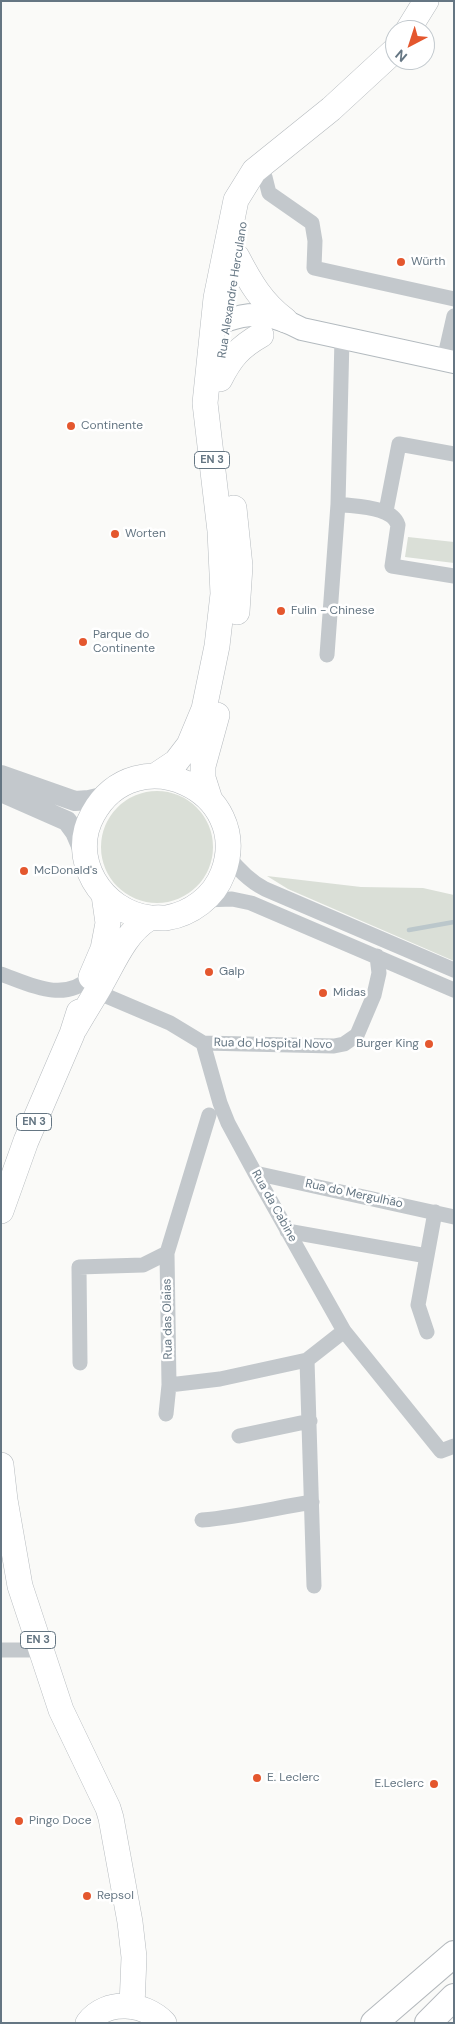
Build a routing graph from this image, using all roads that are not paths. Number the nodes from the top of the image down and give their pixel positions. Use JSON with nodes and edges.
{"nodes":[{"id":1,"x":426,"y":1,"type":"edge"},
{"id":2,"x":414,"y":20,"type":"edge"},
{"id":3,"x":385,"y":59,"type":"edge"},
{"id":4,"x":285,"y":145,"type":"junction"},
{"id":5,"x":265,"y":177,"type":"junction"},
{"id":6,"x":238,"y":257,"type":"junction"},
{"id":7,"x":454,"y":300,"type":"edge"},
{"id":8,"x":454,"y":316,"type":"edge"},
{"id":9,"x":221,"y":318,"type":"junction"},
{"id":10,"x":293,"y":324,"type":"junction"},
{"id":11,"x":261,"y":335,"type":"junction"},
{"id":12,"x":342,"y":338,"type":"junction"},
{"id":13,"x":449,"y":361,"type":"edge"},
{"id":14,"x":220,"y":380,"type":"junction"},
{"id":15,"x":454,"y":454,"type":"edge"},
{"id":16,"x":338,"y":504,"type":"junction"},
{"id":17,"x":386,"y":511,"type":"junction"},
{"id":18,"x":454,"y":576,"type":"edge"},
{"id":19,"x":327,"y":655,"type":"dead end"},
{"id":20,"x":1,"y":775,"type":"edge"},
{"id":21,"x":155,"y":776,"type":"junction"},
{"id":22,"x":1,"y":792,"type":"edge"},
{"id":23,"x":106,"y":796,"type":"junction"},
{"id":24,"x":210,"y":800,"type":"junction"},
{"id":25,"x":227,"y":855,"type":"junction"},
{"id":26,"x":86,"y":858,"type":"junction"},
{"id":27,"x":104,"y":895,"type":"junction"},
{"id":28,"x":204,"y":900,"type":"junction"},
{"id":29,"x":150,"y":918,"type":"junction"},
{"id":30,"x":377,"y":956,"type":"junction"},
{"id":31,"x":402,"y":967,"type":"junction"},
{"id":32,"x":454,"y":970,"type":"edge"},
{"id":33,"x":1,"y":974,"type":"edge"},
{"id":34,"x":94,"y":984,"type":"junction"},
{"id":35,"x":454,"y":990,"type":"edge"},
{"id":36,"x":374,"y":995,"type":"junction"},
{"id":37,"x":203,"y":1043,"type":"junction"},
{"id":38,"x":209,"y":1115,"type":"dead end"},
{"id":39,"x":254,"y":1173,"type":"junction"},
{"id":40,"x":1,"y":1212,"type":"edge"},
{"id":41,"x":435,"y":1212,"type":"junction"},
{"id":42,"x":454,"y":1217,"type":"edge"},
{"id":43,"x":288,"y":1231,"type":"junction"},
{"id":44,"x":167,"y":1253,"type":"junction"},
{"id":45,"x":427,"y":1256,"type":"junction"},
{"id":46,"x":344,"y":1331,"type":"junction"},
{"id":47,"x":428,"y":1332,"type":"dead end"},
{"id":48,"x":307,"y":1360,"type":"junction"},
{"id":49,"x":80,"y":1363,"type":"dead end"},
{"id":50,"x":169,"y":1385,"type":"junction"},
{"id":51,"x":166,"y":1414,"type":"dead end"},
{"id":52,"x":310,"y":1421,"type":"junction"},
{"id":53,"x":239,"y":1436,"type":"dead end"},
{"id":54,"x":447,"y":1448,"type":"edge"},
{"id":55,"x":1,"y":1466,"type":"edge"},
{"id":56,"x":312,"y":1502,"type":"junction"},
{"id":57,"x":202,"y":1520,"type":"dead end"},
{"id":58,"x":314,"y":1586,"type":"dead end"},
{"id":59,"x":1,"y":1650,"type":"edge"},
{"id":60,"x":42,"y":1650,"type":"junction"},
{"id":61,"x":454,"y":1954,"type":"edge"},
{"id":62,"x":454,"y":1997,"type":"edge"},
{"id":63,"x":132,"y":2006,"type":"junction"},
{"id":64,"x":88,"y":2023,"type":"edge"},
{"id":65,"x":164,"y":2023,"type":"edge"},
{"id":66,"x":374,"y":2023,"type":"edge"},
{"id":67,"x":428,"y":2023,"type":"edge"}],
"edges":[{"from":1,"to":2,"type":"main road"},
{"from":3,"to":4,"type":"main road","name":"Rua Alexandre Herculano","number":"EN 3"},
{"from":4,"to":5,"type":"main road","name":"Rua Alexandre Herculano","number":"EN 3"},
{"from":4,"to":9,"type":"main road","name":"Rua Alexandre Herculano","number":"EN 3"},
{"from":5,"to":6,"type":"main road","name":"Rua Alexandre Herculano","number":"EN 3"},
{"from":5,"to":7,"type":"street"},
{"from":6,"to":9,"type":"main road","name":"Rua Alexandre Herculano","number":"EN 3"},
{"from":6,"to":10,"type":"main road"},
{"from":8,"to":13,"type":"street"},
{"from":9,"to":10,"type":"main road"},
{"from":9,"to":11,"type":"main road"},
{"from":9,"to":14,"type":"main road","name":"Rua Alexandre Herculano","number":"EN 3"},
{"from":9,"to":21,"type":"main road","name":"Rua Alexandre Herculano","number":"EN 3"},
{"from":10,"to":11,"type":"main road"},
{"from":10,"to":12,"type":"main road"},
{"from":11,"to":14,"type":"main road"},
{"from":12,"to":13,"type":"main road"},
{"from":12,"to":16,"type":"street"},
{"from":14,"to":24,"type":"main road","name":"Rua Alexandre Herculano","number":"EN 3"},
{"from":15,"to":17,"type":"street"},
{"from":16,"to":17,"type":"street"},
{"from":16,"to":19,"type":"street"},
{"from":17,"to":18,"type":"street"},
{"from":20,"to":23,"type":"street"},
{"from":21,"to":23,"type":"main road","number":"EN 3"},
{"from":21,"to":24,"type":"main road","number":"EN 3"},
{"from":22,"to":26,"type":"street"},
{"from":23,"to":26,"type":"main road","number":"EN 3"},
{"from":24,"to":25,"type":"main road","number":"EN 3"},
{"from":25,"to":28,"type":"main road","number":"EN 3"},
{"from":25,"to":32,"type":"street"},
{"from":26,"to":27,"type":"main road","number":"EN 3"},
{"from":27,"to":29,"type":"main road","number":"EN 3"},
{"from":27,"to":34,"type":"main road","number":"EN 3"},
{"from":28,"to":29,"type":"main road","number":"EN 3"},
{"from":28,"to":30,"type":"street"},
{"from":29,"to":34,"type":"main road","number":"EN 3"},
{"from":30,"to":31,"type":"street"},
{"from":30,"to":36,"type":"street","name":"Rua do Hospital Novo"},
{"from":31,"to":35,"type":"street"},
{"from":31,"to":36,"type":"street","name":"Rua do Hospital Novo"},
{"from":33,"to":34,"type":"street"},
{"from":34,"to":37,"type":"street"},
{"from":34,"to":40,"type":"main road","number":"EN 3"},
{"from":36,"to":37,"type":"street","name":"Rua do Hospital Novo"},
{"from":37,"to":39,"type":"street","name":"Rua da Cabine"},
{"from":38,"to":44,"type":"street","name":"Rua das Olaias"},
{"from":39,"to":41,"type":"street","name":"Rua do Mergulhão"},
{"from":39,"to":43,"type":"street","name":"Rua da Cabine"},
{"from":41,"to":42,"type":"street","name":"Rua do Mergulhão"},
{"from":41,"to":45,"type":"street"},
{"from":43,"to":45,"type":"street"},
{"from":43,"to":46,"type":"street","name":"Rua da Cabine"},
{"from":44,"to":49,"type":"street"},
{"from":44,"to":50,"type":"street","name":"Rua das Olaias"},
{"from":45,"to":47,"type":"street"},
{"from":46,"to":48,"type":"street"},
{"from":46,"to":54,"type":"street","name":"Rua da Cabine"},
{"from":48,"to":50,"type":"street"},
{"from":48,"to":52,"type":"street"},
{"from":50,"to":51,"type":"street","name":"Rua das Olaias"},
{"from":52,"to":53,"type":"street"},
{"from":52,"to":56,"type":"street"},
{"from":55,"to":60,"type":"main road","number":"EN 3"},
{"from":56,"to":57,"type":"street"},
{"from":56,"to":58,"type":"street"},
{"from":59,"to":60,"type":"street"},
{"from":60,"to":63,"type":"main road","number":"EN 3"},
{"from":61,"to":66,"type":"highway"},
{"from":62,"to":67,"type":"highway"},
{"from":63,"to":64,"type":"main road"},
{"from":63,"to":65,"type":"main road"}]}
